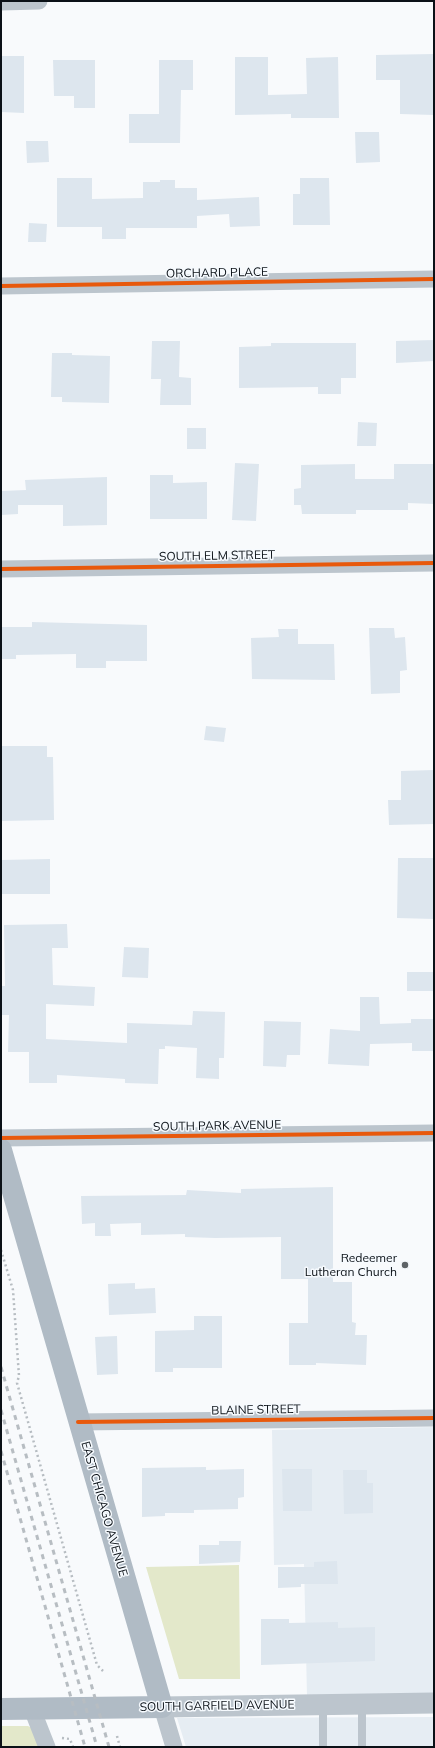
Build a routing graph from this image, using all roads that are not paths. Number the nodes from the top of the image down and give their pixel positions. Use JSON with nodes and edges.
{"nodes":[{"id":1,"x":39,"y":1,"type":"edge"},
{"id":2,"x":1,"y":2,"type":"edge"},
{"id":3,"x":434,"y":279,"type":"edge"},
{"id":4,"x":1,"y":286,"type":"edge"},
{"id":5,"x":434,"y":563,"type":"edge"},
{"id":6,"x":1,"y":569,"type":"edge"},
{"id":7,"x":434,"y":1133,"type":"edge"},
{"id":8,"x":1,"y":1138,"type":"edge"},
{"id":9,"x":1,"y":1150,"type":"edge"},
{"id":10,"x":434,"y":1418,"type":"edge"},
{"id":11,"x":78,"y":1422,"type":"junction"},
{"id":12,"x":1,"y":1700,"type":"edge"},
{"id":13,"x":434,"y":1703,"type":"edge"},
{"id":14,"x":362,"y":1704,"type":"junction"},
{"id":15,"x":323,"y":1705,"type":"junction"},
{"id":16,"x":162,"y":1707,"type":"junction"},
{"id":17,"x":1,"y":1709,"type":"edge"},
{"id":18,"x":32,"y":1709,"type":"junction"},
{"id":19,"x":47,"y":1747,"type":"edge"},
{"id":20,"x":174,"y":1747,"type":"edge"},
{"id":21,"x":323,"y":1747,"type":"edge"},
{"id":22,"x":362,"y":1747,"type":"edge"}],
"edges":[{"from":1,"to":2,"type":"street"},
{"from":3,"to":4,"type":"street","name":"ORCHARD PLACE"},
{"from":5,"to":6,"type":"street","name":"SOUTH ELM STREET"},
{"from":7,"to":8,"type":"street","name":"SOUTH PARK AVENUE"},
{"from":9,"to":11,"type":"main road","name":"EAST CHICAGO AVENUE"},
{"from":10,"to":11,"type":"street","name":"BLAINE STREET"},
{"from":11,"to":16,"type":"main road","name":"EAST CHICAGO AVENUE"},
{"from":12,"to":18,"type":"main road"},
{"from":13,"to":14,"type":"street","name":"SOUTH GARFIELD AVENUE"},
{"from":14,"to":15,"type":"street","name":"SOUTH GARFIELD AVENUE"},
{"from":14,"to":22,"type":"lane"},
{"from":15,"to":16,"type":"street","name":"SOUTH GARFIELD AVENUE"},
{"from":15,"to":21,"type":"lane"},
{"from":16,"to":18,"type":"main road","name":"SOUTH GARFIELD AVENUE"},
{"from":16,"to":20,"type":"street"},
{"from":17,"to":18,"type":"main road","name":"SOUTH GARFIELD AVENUE"},
{"from":18,"to":19,"type":"street"}]}
